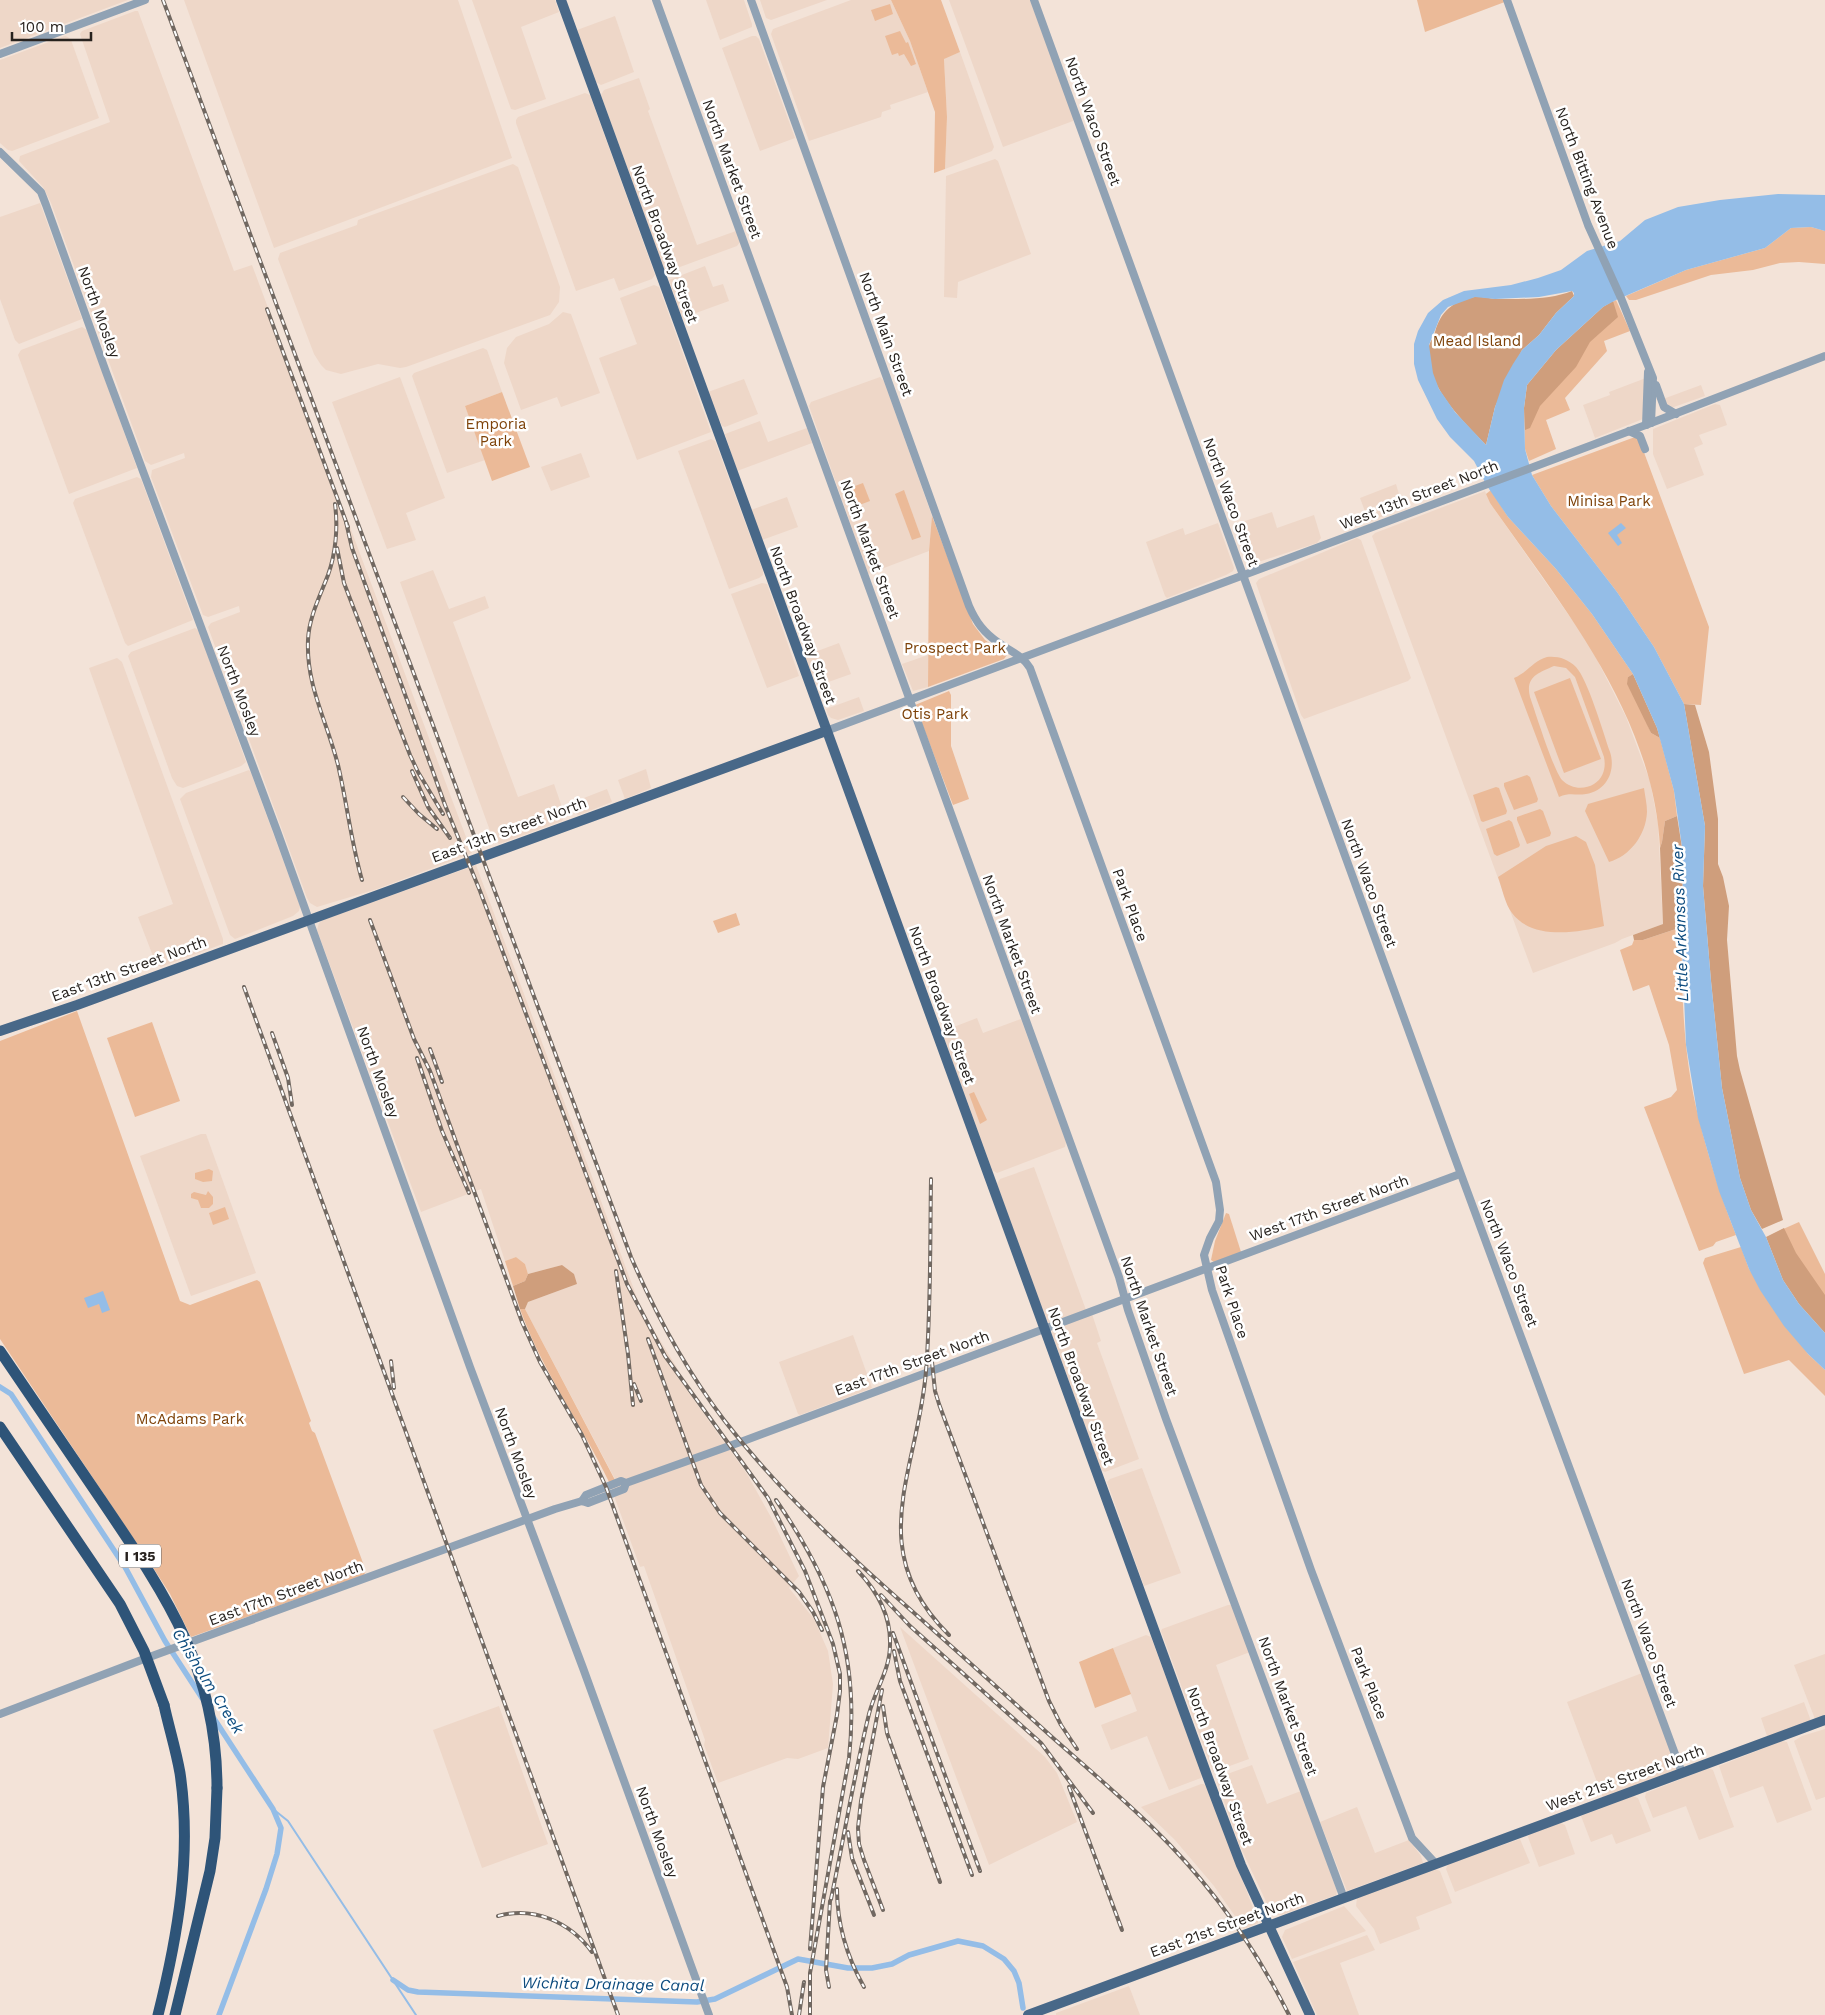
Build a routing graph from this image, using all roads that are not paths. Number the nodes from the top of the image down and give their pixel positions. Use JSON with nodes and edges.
{"nodes":[{"id":1,"x":145,"y":0,"type":"edge"},
{"id":2,"x":561,"y":0,"type":"edge"},
{"id":3,"x":656,"y":0,"type":"edge"},
{"id":4,"x":751,"y":0,"type":"edge"},
{"id":5,"x":1034,"y":0,"type":"edge"},
{"id":6,"x":1507,"y":0,"type":"edge"},
{"id":7,"x":0,"y":54,"type":"edge"},
{"id":8,"x":0,"y":152,"type":"edge"},
{"id":9,"x":1825,"y":356,"type":"edge"},
{"id":10,"x":1647,"y":365,"type":"junction"},
{"id":11,"x":1654,"y":378,"type":"junction"},
{"id":12,"x":1676,"y":414,"type":"junction"},
{"id":13,"x":1649,"y":424,"type":"junction"},
{"id":14,"x":1629,"y":431,"type":"junction"},
{"id":15,"x":1645,"y":449,"type":"dead end"},
{"id":16,"x":1243,"y":575,"type":"junction"},
{"id":17,"x":1021,"y":657,"type":"junction"},
{"id":18,"x":909,"y":699,"type":"junction"},
{"id":19,"x":826,"y":731,"type":"junction"},
{"id":20,"x":308,"y":920,"type":"junction"},
{"id":21,"x":2,"y":1031,"type":"edge"},
{"id":22,"x":1460,"y":1174,"type":"junction"},
{"id":23,"x":1207,"y":1268,"type":"junction"},
{"id":24,"x":1124,"y":1299,"type":"junction"},
{"id":25,"x":1044,"y":1329,"type":"junction"},
{"id":26,"x":0,"y":1351,"type":"edge"},
{"id":27,"x":0,"y":1427,"type":"edge"},
{"id":28,"x":526,"y":1520,"type":"junction"},
{"id":29,"x":0,"y":1714,"type":"edge"},
{"id":30,"x":1825,"y":1720,"type":"edge"},
{"id":31,"x":1682,"y":1774,"type":"junction"},
{"id":32,"x":1436,"y":1864,"type":"junction"},
{"id":33,"x":1344,"y":1897,"type":"junction"},
{"id":34,"x":1269,"y":1926,"type":"junction"},
{"id":35,"x":708,"y":2013,"type":"edge"},
{"id":36,"x":156,"y":2015,"type":"edge"},
{"id":37,"x":176,"y":2015,"type":"edge"},
{"id":38,"x":1028,"y":2015,"type":"edge"},
{"id":39,"x":1310,"y":2015,"type":"edge"}],
"edges":[{"from":1,"to":7,"type":"street"},
{"from":2,"to":19,"type":"main road","name":"North Broadway Street"},
{"from":3,"to":18,"type":"street","name":"North Market Street"},
{"from":4,"to":17,"type":"street","name":"North Main Street"},
{"from":5,"to":16,"type":"street","name":"North Waco Street"},
{"from":6,"to":10,"type":"street","name":"North Bitting Avenue"},
{"from":8,"to":20,"type":"street","name":"North Mosley"},
{"from":9,"to":12,"type":"street","name":"West 13th Street North"},
{"from":10,"to":11,"type":"street","name":"North Bitting Avenue"},
{"from":10,"to":13,"type":"street","name":"North Bitting Avenue"},
{"from":11,"to":12,"type":"street","name":"North Bitting Avenue"},
{"from":11,"to":13,"type":"street"},
{"from":12,"to":13,"type":"street","name":"West 13th Street North"},
{"from":13,"to":14,"type":"street","name":"West 13th Street North"},
{"from":14,"to":15,"type":"street"},
{"from":14,"to":16,"type":"street","name":"West 13th Street North"},
{"from":16,"to":17,"type":"street","name":"West 13th Street North"},
{"from":16,"to":22,"type":"street","name":"North Waco Street"},
{"from":17,"to":18,"type":"street","name":"East 13th Street North"},
{"from":17,"to":23,"type":"street","name":"Park Place"},
{"from":18,"to":19,"type":"street","name":"East 13th Street North"},
{"from":18,"to":24,"type":"street","name":"North Market Street"},
{"from":19,"to":20,"type":"main road","name":"East 13th Street North"},
{"from":19,"to":25,"type":"main road","name":"North Broadway Street"},
{"from":20,"to":21,"type":"main road","name":"East 13th Street North"},
{"from":20,"to":28,"type":"street","name":"North Mosley"},
{"from":22,"to":23,"type":"street","name":"West 17th Street North"},
{"from":22,"to":31,"type":"street","name":"North Waco Street"},
{"from":23,"to":24,"type":"street","name":"East 17th Street North"},
{"from":23,"to":32,"type":"street","name":"Park Place"},
{"from":24,"to":25,"type":"street","name":"East 17th Street North"},
{"from":24,"to":33,"type":"street","name":"North Market Street"},
{"from":25,"to":28,"type":"street","name":"East 17th Street North"},
{"from":25,"to":34,"type":"main road","name":"North Broadway Street"},
{"from":26,"to":37,"type":"highway","number":"I 135","bridge":true},
{"from":27,"to":36,"type":"highway","number":"I 135","bridge":true},
{"from":28,"to":29,"type":"street","name":"East 17th Street North"},
{"from":28,"to":35,"type":"street","name":"North Mosley"},
{"from":30,"to":31,"type":"main road","name":"West 21st Street North"},
{"from":31,"to":32,"type":"main road","name":"West 21st Street North"},
{"from":32,"to":33,"type":"main road","name":"East 21st Street North"},
{"from":33,"to":34,"type":"main road","name":"East 21st Street North"},
{"from":34,"to":38,"type":"main road","name":"East 21st Street North"},
{"from":34,"to":39,"type":"main road","name":"North Broadway Street"}]}
